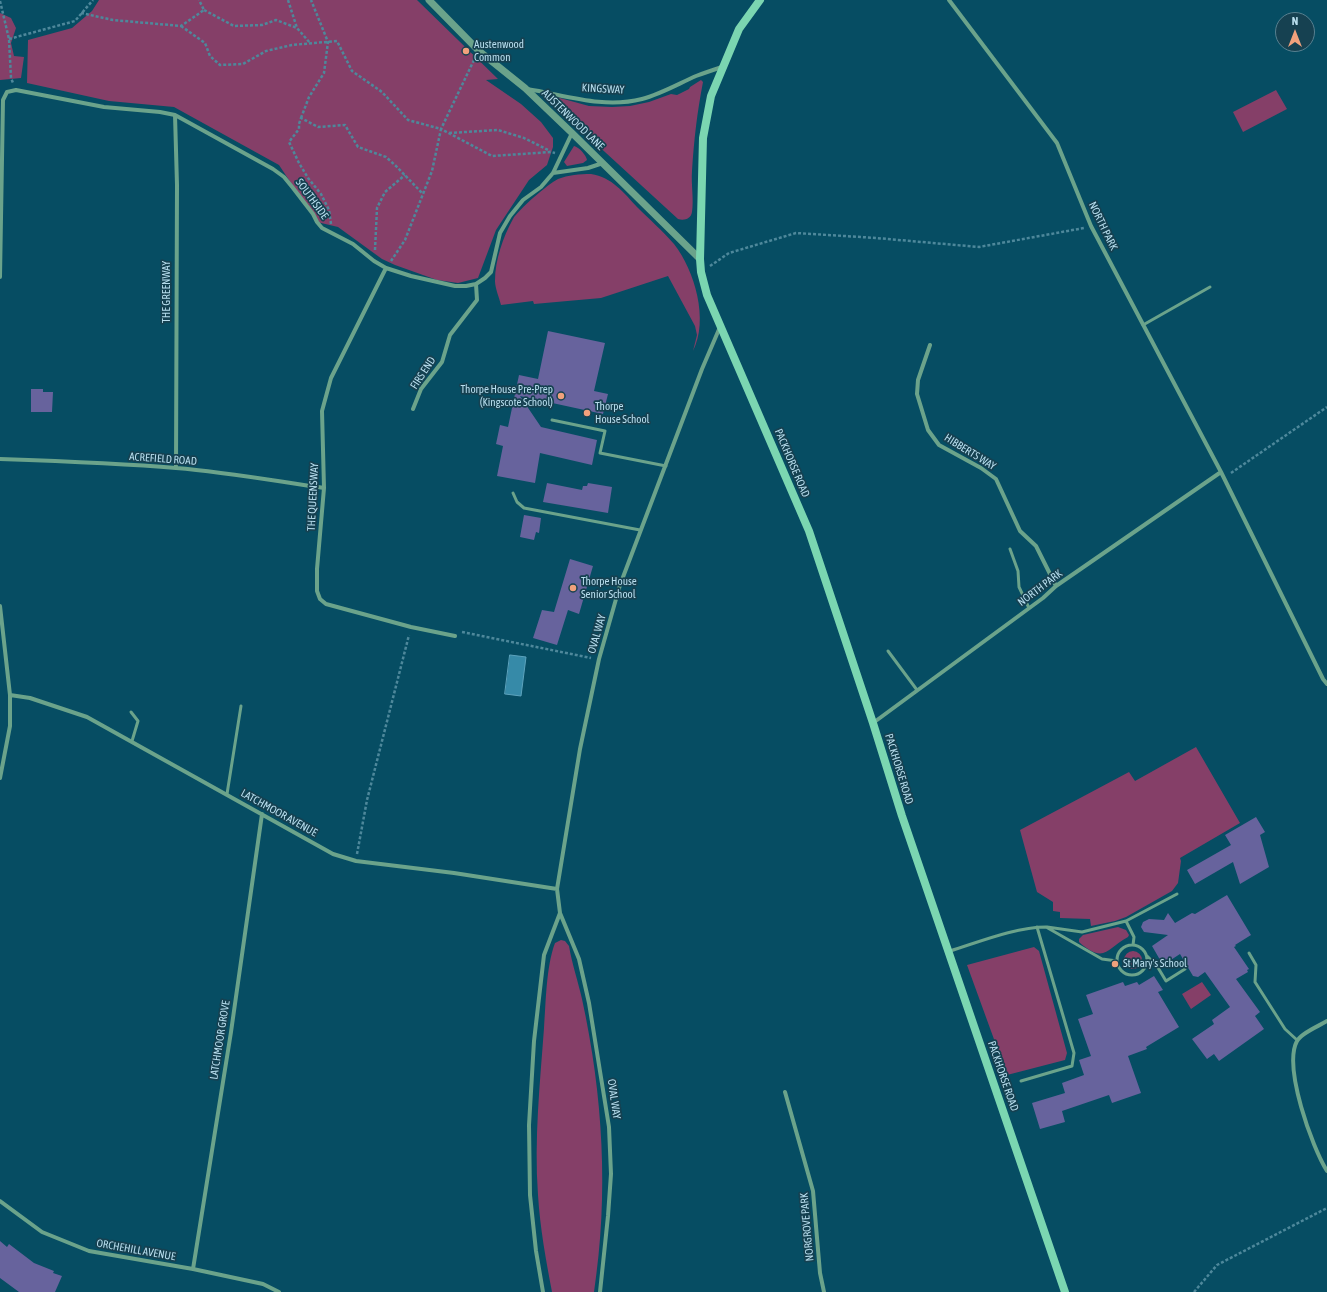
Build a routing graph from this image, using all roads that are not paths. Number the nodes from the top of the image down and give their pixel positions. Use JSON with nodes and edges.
{"nodes":[{"id":1,"x":429,"y":0,"type":"edge"},
{"id":2,"x":760,"y":0,"type":"edge"},
{"id":3,"x":949,"y":0,"type":"edge"},
{"id":4,"x":722,"y":67,"type":"junction"},
{"id":5,"x":524,"y":88,"type":"junction"},
{"id":6,"x":175,"y":115,"type":"junction"},
{"id":7,"x":572,"y":133,"type":"junction"},
{"id":8,"x":603,"y":163,"type":"junction"},
{"id":9,"x":553,"y":173,"type":"junction"},
{"id":10,"x":700,"y":259,"type":"junction"},
{"id":11,"x":386,"y":268,"type":"junction"},
{"id":12,"x":0,"y":277,"type":"edge"},
{"id":13,"x":476,"y":284,"type":"junction"},
{"id":14,"x":1210,"y":287,"type":"dead end"},
{"id":15,"x":1143,"y":325,"type":"junction"},
{"id":16,"x":720,"y":326,"type":"junction"},
{"id":17,"x":930,"y":345,"type":"dead end"},
{"id":18,"x":413,"y":409,"type":"dead end"},
{"id":19,"x":552,"y":420,"type":"dead end"},
{"id":20,"x":0,"y":459,"type":"edge"},
{"id":21,"x":666,"y":466,"type":"junction"},
{"id":22,"x":176,"y":468,"type":"junction"},
{"id":23,"x":1221,"y":472,"type":"junction"},
{"id":24,"x":324,"y":488,"type":"junction"},
{"id":25,"x":513,"y":493,"type":"dead end"},
{"id":26,"x":640,"y":530,"type":"junction"},
{"id":27,"x":1010,"y":549,"type":"dead end"},
{"id":28,"x":1056,"y":586,"type":"junction"},
{"id":29,"x":0,"y":606,"type":"edge"},
{"id":30,"x":1029,"y":608,"type":"junction"},
{"id":31,"x":455,"y":636,"type":"road end"},
{"id":32,"x":888,"y":651,"type":"dead end"},
{"id":33,"x":1327,"y":684,"type":"edge"},
{"id":34,"x":917,"y":690,"type":"junction"},
{"id":35,"x":10,"y":694,"type":"junction"},
{"id":36,"x":241,"y":706,"type":"dead end"},
{"id":37,"x":131,"y":712,"type":"dead end"},
{"id":38,"x":873,"y":723,"type":"junction"},
{"id":39,"x":132,"y":741,"type":"junction"},
{"id":40,"x":0,"y":778,"type":"edge"},
{"id":41,"x":227,"y":794,"type":"junction"},
{"id":42,"x":262,"y":814,"type":"junction"},
{"id":43,"x":557,"y":889,"type":"junction"},
{"id":44,"x":1177,"y":894,"type":"dead end"},
{"id":45,"x":560,"y":913,"type":"junction"},
{"id":46,"x":1126,"y":921,"type":"junction"},
{"id":47,"x":1037,"y":927,"type":"junction"},
{"id":48,"x":1046,"y":927,"type":"junction"},
{"id":49,"x":1133,"y":945,"type":"junction"},
{"id":50,"x":948,"y":952,"type":"junction"},
{"id":51,"x":1249,"y":953,"type":"dead end"},
{"id":52,"x":1147,"y":956,"type":"junction"},
{"id":53,"x":1117,"y":961,"type":"junction"},
{"id":54,"x":1185,"y":969,"type":"dead end"},
{"id":55,"x":1327,"y":1021,"type":"edge"},
{"id":56,"x":1297,"y":1040,"type":"junction"},
{"id":57,"x":1021,"y":1081,"type":"dead end"},
{"id":58,"x":785,"y":1092,"type":"dead end"},
{"id":59,"x":1327,"y":1171,"type":"edge"},
{"id":60,"x":0,"y":1201,"type":"edge"},
{"id":61,"x":193,"y":1269,"type":"junction"},
{"id":62,"x":279,"y":1292,"type":"edge"},
{"id":63,"x":543,"y":1292,"type":"edge"},
{"id":64,"x":600,"y":1292,"type":"edge"},
{"id":65,"x":824,"y":1292,"type":"edge"},
{"id":66,"x":1065,"y":1292,"type":"edge"}],
"edges":[{"from":1,"to":5,"type":"street","name":"AUSTENWOOD LANE"},
{"from":2,"to":4,"type":"main road"},
{"from":3,"to":15,"type":"street","name":"NORTH PARK"},
{"from":4,"to":5,"type":"street","name":"KINGSWAY"},
{"from":4,"to":10,"type":"main road"},
{"from":5,"to":7,"type":"street","name":"AUSTENWOOD LANE"},
{"from":6,"to":11,"type":"street","name":"SOUTHSIDE"},
{"from":6,"to":12,"type":"street","name":"SOUTHSIDE"},
{"from":6,"to":22,"type":"street","name":"THE GREENWAY"},
{"from":7,"to":8,"type":"street","name":"AUSTENWOOD LANE"},
{"from":7,"to":9,"type":"street"},
{"from":8,"to":9,"type":"street"},
{"from":8,"to":10,"type":"street","name":"AUSTENWOOD LANE"},
{"from":9,"to":13,"type":"street"},
{"from":10,"to":16,"type":"main road","name":"PACKHORSE ROAD"},
{"from":11,"to":13,"type":"street","name":"SOUTHSIDE"},
{"from":11,"to":24,"type":"street","name":"THE QUEENSWAY"},
{"from":13,"to":18,"type":"street","name":"FIRS END"},
{"from":14,"to":15,"type":"lane"},
{"from":15,"to":23,"type":"street","name":"NORTH PARK"},
{"from":16,"to":21,"type":"street","name":"OVAL WAY"},
{"from":16,"to":38,"type":"main road","name":"PACKHORSE ROAD"},
{"from":17,"to":28,"type":"street","name":"HIBBERTS WAY"},
{"from":19,"to":21,"type":"lane"},
{"from":20,"to":22,"type":"street","name":"ACREFIELD ROAD"},
{"from":21,"to":26,"type":"street","name":"OVAL WAY"},
{"from":22,"to":24,"type":"street","name":"ACREFIELD ROAD"},
{"from":23,"to":28,"type":"street","name":"NORTH PARK"},
{"from":23,"to":33,"type":"street","name":"NORTH PARK"},
{"from":24,"to":31,"type":"street","name":"THE QUEENSWAY"},
{"from":25,"to":26,"type":"lane"},
{"from":26,"to":43,"type":"street","name":"OVAL WAY"},
{"from":27,"to":30,"type":"lane"},
{"from":28,"to":30,"type":"street","name":"NORTH PARK"},
{"from":29,"to":35,"type":"street"},
{"from":30,"to":34,"type":"street","name":"NORTH PARK"},
{"from":32,"to":34,"type":"lane"},
{"from":34,"to":38,"type":"street","name":"NORTH PARK"},
{"from":35,"to":39,"type":"street","name":"LATCHMOOR AVENUE"},
{"from":35,"to":40,"type":"street"},
{"from":36,"to":41,"type":"lane"},
{"from":37,"to":39,"type":"lane"},
{"from":38,"to":50,"type":"main road","name":"PACKHORSE ROAD"},
{"from":39,"to":41,"type":"street","name":"LATCHMOOR AVENUE"},
{"from":41,"to":42,"type":"street","name":"LATCHMOOR AVENUE"},
{"from":42,"to":43,"type":"street","name":"LATCHMOOR AVENUE"},
{"from":42,"to":61,"type":"street","name":"LATCHMOOR GROVE"},
{"from":43,"to":45,"type":"street","name":"OVAL WAY"},
{"from":44,"to":46,"type":"lane"},
{"from":45,"to":63,"type":"street","name":"OVAL WAY"},
{"from":45,"to":64,"type":"street","name":"OVAL WAY"},
{"from":46,"to":48,"type":"lane"},
{"from":46,"to":49,"type":"lane"},
{"from":47,"to":48,"type":"lane"},
{"from":47,"to":50,"type":"lane"},
{"from":47,"to":57,"type":"lane"},
{"from":48,"to":53,"type":"lane"},
{"from":49,"to":52,"type":"lane"},
{"from":49,"to":53,"type":"lane"},
{"from":50,"to":66,"type":"main road","name":"PACKHORSE ROAD"},
{"from":51,"to":56,"type":"lane"},
{"from":52,"to":53,"type":"lane"},
{"from":52,"to":54,"type":"lane"},
{"from":55,"to":56,"type":"street"},
{"from":56,"to":59,"type":"street"},
{"from":58,"to":65,"type":"street","name":"NORGROVE PARK"},
{"from":60,"to":61,"type":"street","name":"ORCHEHILL AVENUE"},
{"from":61,"to":62,"type":"street","name":"ORCHEHILL AVENUE"}]}
